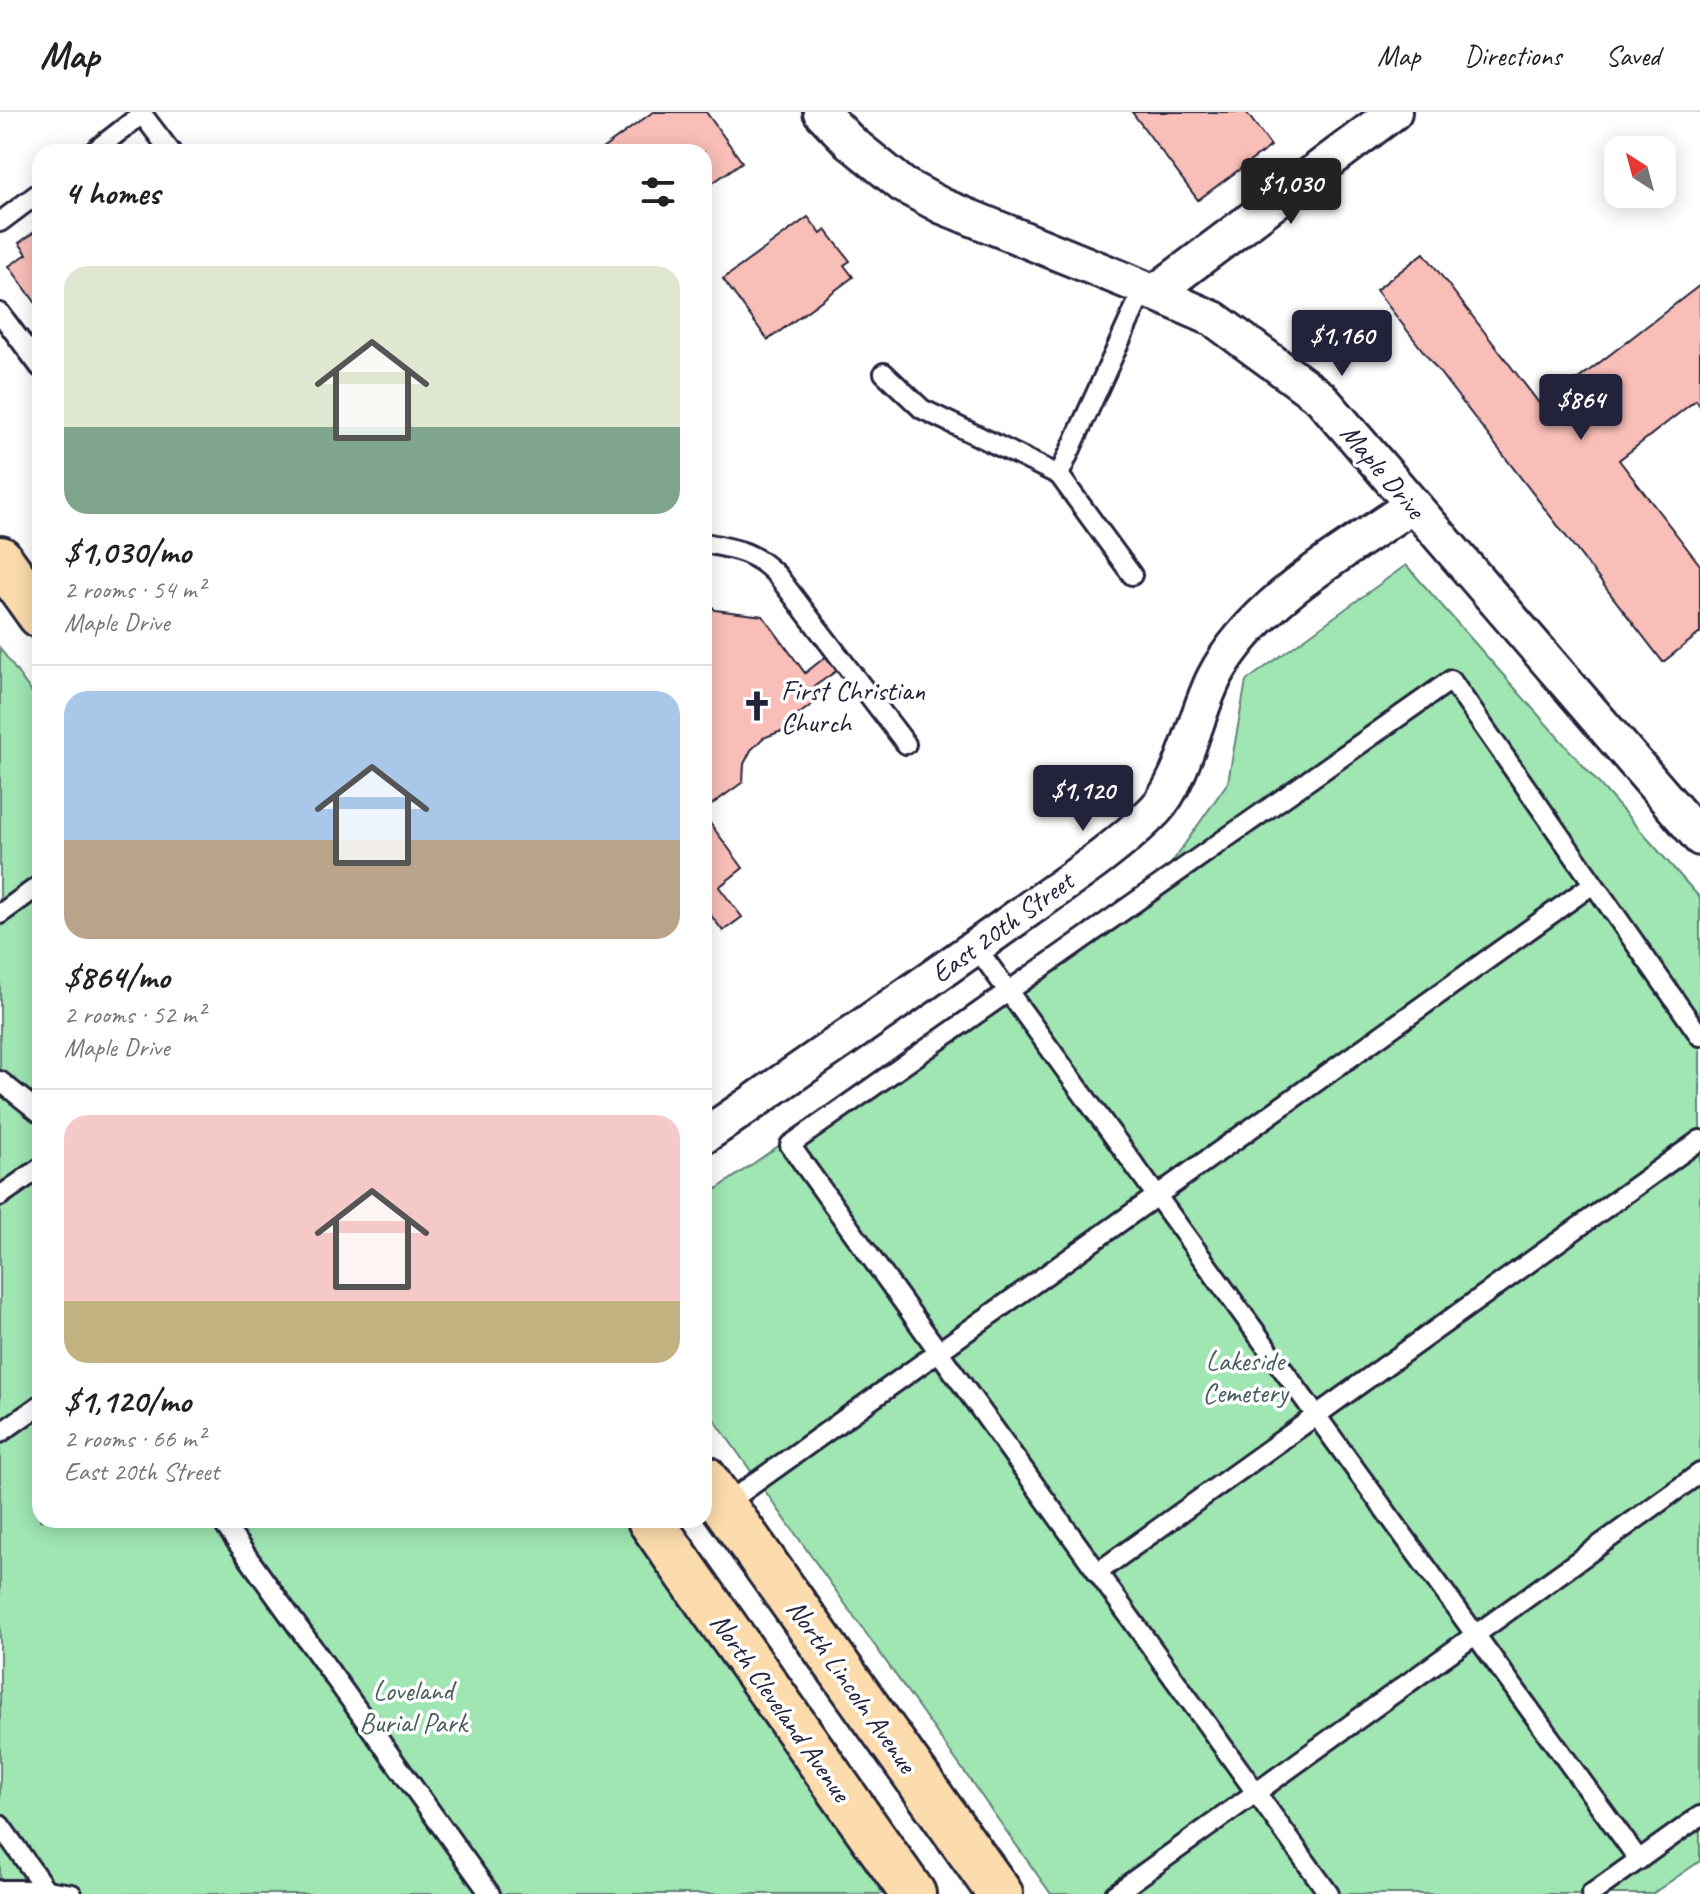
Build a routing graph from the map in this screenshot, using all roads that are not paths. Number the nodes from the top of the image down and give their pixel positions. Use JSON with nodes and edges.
{"nodes":[{"id":1,"x":821,"y":112,"type":"edge"},
{"id":2,"x":1394,"y":112,"type":"edge"},
{"id":3,"x":103,"y":144,"type":"edge"},
{"id":4,"x":165,"y":144,"type":"edge"},
{"id":5,"x":32,"y":198,"type":"edge"},
{"id":6,"x":0,"y":222,"type":"edge"},
{"id":7,"x":1149,"y":290,"type":"junction"},
{"id":8,"x":0,"y":313,"type":"edge"},
{"id":9,"x":32,"y":356,"type":"edge"},
{"id":10,"x":884,"y":373,"type":"dead end"},
{"id":11,"x":1059,"y":475,"type":"junction"},
{"id":12,"x":1412,"y":505,"type":"junction"},
{"id":13,"x":712,"y":544,"type":"edge"},
{"id":14,"x":0,"y":559,"type":"edge"},
{"id":15,"x":1132,"y":575,"type":"dead end"},
{"id":16,"x":32,"y":604,"type":"edge"},
{"id":17,"x":906,"y":744,"type":"dead end"},
{"id":18,"x":1700,"y":838,"type":"edge"},
{"id":19,"x":1593,"y":884,"type":"junction"},
{"id":20,"x":32,"y":891,"type":"edge"},
{"id":21,"x":0,"y":914,"type":"edge"},
{"id":22,"x":976,"y":947,"type":"junction"},
{"id":23,"x":1007,"y":990,"type":"junction"},
{"id":24,"x":1700,"y":1036,"type":"edge"},
{"id":25,"x":0,"y":1081,"type":"edge"},
{"id":26,"x":32,"y":1107,"type":"edge"},
{"id":27,"x":712,"y":1130,"type":"edge"},
{"id":28,"x":1700,"y":1140,"type":"edge"},
{"id":29,"x":32,"y":1174,"type":"edge"},
{"id":30,"x":0,"y":1196,"type":"edge"},
{"id":31,"x":1157,"y":1196,"type":"junction"},
{"id":32,"x":939,"y":1351,"type":"junction"},
{"id":33,"x":32,"y":1411,"type":"edge"},
{"id":34,"x":1316,"y":1416,"type":"junction"},
{"id":35,"x":0,"y":1433,"type":"edge"},
{"id":36,"x":1700,"y":1473,"type":"edge"},
{"id":37,"x":714,"y":1492,"type":"edge"},
{"id":38,"x":227,"y":1528,"type":"edge"},
{"id":39,"x":656,"y":1528,"type":"edge"},
{"id":40,"x":1098,"y":1572,"type":"junction"},
{"id":41,"x":1475,"y":1635,"type":"junction"},
{"id":42,"x":1256,"y":1793,"type":"junction"},
{"id":43,"x":1700,"y":1816,"type":"edge"},
{"id":44,"x":0,"y":1825,"type":"edge"},
{"id":45,"x":1639,"y":1860,"type":"junction"},
{"id":46,"x":0,"y":1890,"type":"edge"},
{"id":47,"x":46,"y":1890,"type":"junction"},
{"id":48,"x":72,"y":1894,"type":"edge"},
{"id":49,"x":490,"y":1894,"type":"edge"},
{"id":50,"x":913,"y":1894,"type":"edge"},
{"id":51,"x":1000,"y":1894,"type":"edge"},
{"id":52,"x":1115,"y":1894,"type":"edge"},
{"id":53,"x":1329,"y":1894,"type":"edge"},
{"id":54,"x":1591,"y":1894,"type":"edge"}],
"edges":[{"from":1,"to":7,"type":"street","name":"Maple Drive"},
{"from":2,"to":7,"type":"street"},
{"from":3,"to":4,"type":"lane"},
{"from":5,"to":6,"type":"lane"},
{"from":7,"to":11,"type":"lane"},
{"from":7,"to":12,"type":"street","name":"Maple Drive"},
{"from":8,"to":9,"type":"lane"},
{"from":10,"to":11,"type":"lane"},
{"from":11,"to":15,"type":"lane"},
{"from":12,"to":18,"type":"street","name":"Maple Drive"},
{"from":12,"to":22,"type":"street","name":"East 20th Street"},
{"from":13,"to":17,"type":"lane"},
{"from":14,"to":16,"type":"highway"},
{"from":19,"to":23,"type":"lane"},
{"from":19,"to":24,"type":"lane"},
{"from":19,"to":31,"type":"lane"},
{"from":20,"to":21,"type":"lane"},
{"from":22,"to":23,"type":"lane"},
{"from":22,"to":27,"type":"street","name":"East 20th Street"},
{"from":23,"to":31,"type":"lane"},
{"from":23,"to":32,"type":"lane"},
{"from":25,"to":26,"type":"lane"},
{"from":28,"to":34,"type":"lane"},
{"from":29,"to":30,"type":"lane"},
{"from":31,"to":32,"type":"lane"},
{"from":31,"to":34,"type":"lane"},
{"from":32,"to":37,"type":"lane"},
{"from":32,"to":40,"type":"lane"},
{"from":33,"to":35,"type":"lane"},
{"from":34,"to":40,"type":"lane"},
{"from":34,"to":41,"type":"lane"},
{"from":36,"to":41,"type":"lane"},
{"from":37,"to":51,"type":"highway","name":"North Lincoln Avenue"},
{"from":38,"to":49,"type":"lane"},
{"from":39,"to":50,"type":"highway","name":"North Cleveland Avenue"},
{"from":40,"to":42,"type":"lane"},
{"from":41,"to":42,"type":"lane"},
{"from":41,"to":45,"type":"lane"},
{"from":42,"to":52,"type":"lane"},
{"from":42,"to":53,"type":"lane"},
{"from":43,"to":45,"type":"lane"},
{"from":44,"to":47,"type":"lane"},
{"from":45,"to":54,"type":"lane"},
{"from":46,"to":47,"type":"lane"},
{"from":47,"to":48,"type":"lane"}]}
